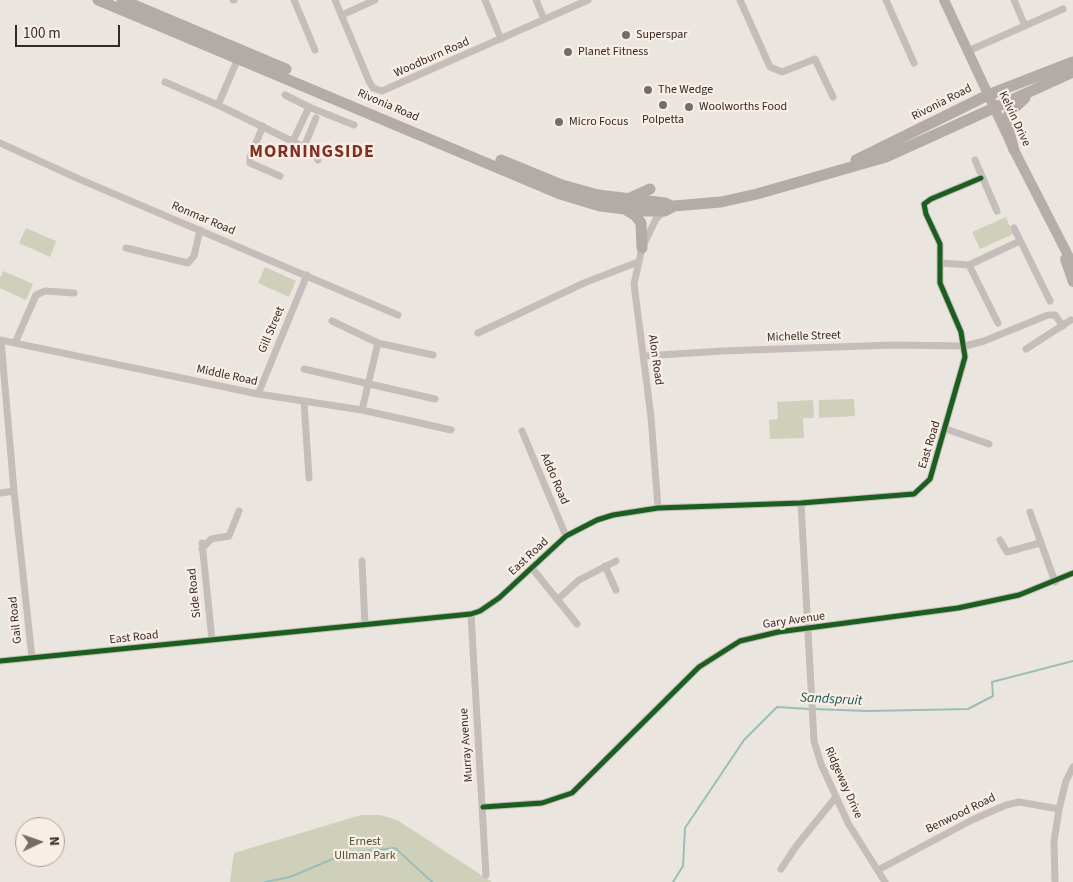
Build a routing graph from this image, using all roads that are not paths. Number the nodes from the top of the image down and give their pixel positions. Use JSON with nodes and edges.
{"nodes":[{"id":1,"x":98,"y":0,"type":"edge"},
{"id":2,"x":294,"y":0,"type":"edge"},
{"id":3,"x":335,"y":0,"type":"edge"},
{"id":4,"x":375,"y":0,"type":"edge"},
{"id":5,"x":485,"y":0,"type":"edge"},
{"id":6,"x":536,"y":0,"type":"edge"},
{"id":7,"x":588,"y":0,"type":"edge"},
{"id":8,"x":740,"y":0,"type":"edge"},
{"id":9,"x":886,"y":0,"type":"edge"},
{"id":10,"x":944,"y":0,"type":"edge"},
{"id":11,"x":1014,"y":0,"type":"edge"},
{"id":12,"x":116,"y":2,"type":"edge"},
{"id":13,"x":1064,"y":9,"type":"dead end"},
{"id":14,"x":342,"y":15,"type":"junction"},
{"id":15,"x":544,"y":19,"type":"junction"},
{"id":16,"x":1025,"y":26,"type":"junction"},
{"id":17,"x":501,"y":39,"type":"junction"},
{"id":18,"x":316,"y":50,"type":"dead end"},
{"id":19,"x":968,"y":51,"type":"junction"},
{"id":20,"x":240,"y":54,"type":"junction"},
{"id":21,"x":1073,"y":62,"type":"edge"},
{"id":22,"x":914,"y":64,"type":"dead end"},
{"id":23,"x":1073,"y":72,"type":"edge"},
{"id":24,"x":165,"y":82,"type":"dead end"},
{"id":25,"x":1038,"y":87,"type":"junction"},
{"id":26,"x":285,"y":95,"type":"dead end"},
{"id":27,"x":988,"y":95,"type":"junction"},
{"id":28,"x":833,"y":97,"type":"dead end"},
{"id":29,"x":218,"y":105,"type":"junction"},
{"id":30,"x":309,"y":107,"type":"junction"},
{"id":31,"x":994,"y":108,"type":"junction"},
{"id":32,"x":316,"y":118,"type":"dead end"},
{"id":33,"x":354,"y":125,"type":"dead end"},
{"id":34,"x":263,"y":126,"type":"junction"},
{"id":35,"x":293,"y":141,"type":"junction"},
{"id":36,"x":0,"y":143,"type":"edge"},
{"id":37,"x":304,"y":147,"type":"junction"},
{"id":38,"x":1014,"y":150,"type":"junction"},
{"id":39,"x":318,"y":160,"type":"dead end"},
{"id":40,"x":975,"y":160,"type":"dead end"},
{"id":41,"x":825,"y":174,"type":"junction"},
{"id":42,"x":280,"y":176,"type":"dead end"},
{"id":43,"x":982,"y":178,"type":"junction"},
{"id":44,"x":650,"y":189,"type":"dead end"},
{"id":45,"x":623,"y":203,"type":"junction"},
{"id":46,"x":661,"y":209,"type":"junction"},
{"id":47,"x":997,"y":211,"type":"dead end"},
{"id":48,"x":1014,"y":228,"type":"dead end"},
{"id":49,"x":200,"y":230,"type":"junction"},
{"id":50,"x":1020,"y":241,"type":"junction"},
{"id":51,"x":126,"y":248,"type":"dead end"},
{"id":52,"x":642,"y":248,"type":"junction"},
{"id":53,"x":1063,"y":248,"type":"junction"},
{"id":54,"x":638,"y":262,"type":"junction"},
{"id":55,"x":942,"y":263,"type":"junction"},
{"id":56,"x":1073,"y":265,"type":"edge"},
{"id":57,"x":969,"y":266,"type":"junction"},
{"id":58,"x":307,"y":275,"type":"junction"},
{"id":59,"x":1073,"y":282,"type":"edge"},
{"id":60,"x":74,"y":294,"type":"dead end"},
{"id":61,"x":1050,"y":300,"type":"dead end"},
{"id":62,"x":398,"y":315,"type":"dead end"},
{"id":63,"x":1071,"y":320,"type":"dead end"},
{"id":64,"x":332,"y":322,"type":"dead end"},
{"id":65,"x":998,"y":323,"type":"dead end"},
{"id":66,"x":1063,"y":326,"type":"junction"},
{"id":67,"x":478,"y":332,"type":"dead end"},
{"id":68,"x":1,"y":340,"type":"edge"},
{"id":69,"x":15,"y":343,"type":"junction"},
{"id":70,"x":378,"y":343,"type":"junction"},
{"id":71,"x":965,"y":346,"type":"junction"},
{"id":72,"x":1026,"y":349,"type":"dead end"},
{"id":73,"x":432,"y":355,"type":"dead end"},
{"id":74,"x":644,"y":356,"type":"junction"},
{"id":75,"x":304,"y":369,"type":"dead end"},
{"id":76,"x":368,"y":384,"type":"junction"},
{"id":77,"x":258,"y":394,"type":"junction"},
{"id":78,"x":434,"y":399,"type":"dead end"},
{"id":79,"x":304,"y":401,"type":"junction"},
{"id":80,"x":362,"y":410,"type":"junction"},
{"id":81,"x":946,"y":428,"type":"junction"},
{"id":82,"x":451,"y":430,"type":"dead end"},
{"id":83,"x":522,"y":431,"type":"dead end"},
{"id":84,"x":989,"y":444,"type":"dead end"},
{"id":85,"x":309,"y":478,"type":"dead end"},
{"id":86,"x":14,"y":491,"type":"junction"},
{"id":87,"x":0,"y":493,"type":"edge"},
{"id":88,"x":801,"y":503,"type":"junction"},
{"id":89,"x":658,"y":508,"type":"junction"},
{"id":90,"x":239,"y":511,"type":"dead end"},
{"id":91,"x":1030,"y":512,"type":"dead end"},
{"id":92,"x":566,"y":536,"type":"junction"},
{"id":93,"x":1000,"y":540,"type":"dead end"},
{"id":94,"x":1040,"y":543,"type":"junction"},
{"id":95,"x":362,"y":561,"type":"dead end"},
{"id":96,"x":616,"y":561,"type":"dead end"},
{"id":97,"x":605,"y":566,"type":"junction"},
{"id":98,"x":532,"y":568,"type":"junction"},
{"id":99,"x":1073,"y":573,"type":"edge"},
{"id":100,"x":1055,"y":582,"type":"junction"},
{"id":101,"x":616,"y":590,"type":"dead end"},
{"id":102,"x":558,"y":599,"type":"junction"},
{"id":103,"x":471,"y":614,"type":"junction"},
{"id":104,"x":577,"y":624,"type":"dead end"},
{"id":105,"x":365,"y":625,"type":"junction"},
{"id":106,"x":809,"y":629,"type":"junction"},
{"id":107,"x":212,"y":640,"type":"junction"},
{"id":108,"x":32,"y":658,"type":"junction"},
{"id":109,"x":0,"y":661,"type":"edge"},
{"id":110,"x":1073,"y":766,"type":"edge"},
{"id":111,"x":836,"y":797,"type":"junction"},
{"id":112,"x":483,"y":807,"type":"junction"},
{"id":113,"x":1059,"y":809,"type":"junction"},
{"id":114,"x":782,"y":870,"type":"dead end"},
{"id":115,"x":878,"y":870,"type":"junction"},
{"id":116,"x":486,"y":875,"type":"dead end"},
{"id":117,"x":885,"y":882,"type":"edge"},
{"id":118,"x":1056,"y":882,"type":"edge"}],
"edges":[{"from":1,"to":12,"type":"main road","name":"Rivonia Road"},
{"from":2,"to":18,"type":"street"},
{"from":3,"to":14,"type":"street","name":"Woodburn Road"},
{"from":4,"to":14,"type":"street"},
{"from":5,"to":17,"type":"street"},
{"from":6,"to":15,"type":"street"},
{"from":7,"to":15,"type":"street","name":"Woodburn Road"},
{"from":8,"to":28,"type":"street"},
{"from":9,"to":22,"type":"street"},
{"from":10,"to":19,"type":"main road","name":"Kelvin Drive"},
{"from":11,"to":16,"type":"street"},
{"from":12,"to":20,"type":"main road","name":"Rivonia Road"},
{"from":13,"to":16,"type":"street"},
{"from":14,"to":17,"type":"street","name":"Woodburn Road"},
{"from":15,"to":17,"type":"street","name":"Woodburn Road"},
{"from":16,"to":19,"type":"street"},
{"from":19,"to":27,"type":"main road","name":"Kelvin Drive"},
{"from":20,"to":29,"type":"street"},
{"from":20,"to":45,"type":"main road","name":"Rivonia Road"},
{"from":21,"to":27,"type":"main road","name":"Rivonia Road"},
{"from":23,"to":25,"type":"main road","name":"Rivonia Road"},
{"from":24,"to":29,"type":"street"},
{"from":25,"to":31,"type":"main road","name":"Rivonia Road"},
{"from":25,"to":38,"type":"main road"},
{"from":26,"to":30,"type":"street"},
{"from":27,"to":31,"type":"main road","name":"Kelvin Drive"},
{"from":27,"to":41,"type":"main road","name":"Rivonia Road"},
{"from":29,"to":34,"type":"street"},
{"from":30,"to":33,"type":"street"},
{"from":30,"to":35,"type":"street"},
{"from":31,"to":38,"type":"main road","name":"Kelvin Drive"},
{"from":31,"to":41,"type":"main road","name":"Rivonia Road"},
{"from":32,"to":37,"type":"street"},
{"from":34,"to":35,"type":"street"},
{"from":34,"to":42,"type":"street"},
{"from":35,"to":37,"type":"street"},
{"from":36,"to":49,"type":"street","name":"Ronmar Road"},
{"from":37,"to":39,"type":"street"},
{"from":38,"to":53,"type":"main road","name":"Kelvin Drive"},
{"from":40,"to":43,"type":"street"},
{"from":41,"to":46,"type":"main road","name":"Rivonia Road"},
{"from":43,"to":47,"type":"street"},
{"from":43,"to":55,"type":"street"},
{"from":44,"to":45,"type":"main road"},
{"from":45,"to":46,"type":"main road","name":"Rivonia Road"},
{"from":45,"to":52,"type":"main road"},
{"from":46,"to":52,"type":"street","name":"Alon Road"},
{"from":48,"to":50,"type":"street"},
{"from":49,"to":51,"type":"street"},
{"from":49,"to":58,"type":"street","name":"Ronmar Road"},
{"from":50,"to":57,"type":"street"},
{"from":50,"to":61,"type":"street"},
{"from":52,"to":54,"type":"street","name":"Alon Road"},
{"from":53,"to":56,"type":"main road","name":"Kelvin Drive"},
{"from":53,"to":59,"type":"main road","name":"Kelvin Drive"},
{"from":54,"to":67,"type":"street"},
{"from":54,"to":74,"type":"street","name":"Alon Road"},
{"from":55,"to":57,"type":"street"},
{"from":55,"to":71,"type":"street"},
{"from":57,"to":65,"type":"street"},
{"from":58,"to":62,"type":"street","name":"Ronmar Road"},
{"from":58,"to":77,"type":"street","name":"Gill Street"},
{"from":60,"to":69,"type":"street"},
{"from":63,"to":66,"type":"street"},
{"from":64,"to":70,"type":"street"},
{"from":66,"to":71,"type":"street","name":"Michelle Street"},
{"from":66,"to":72,"type":"street"},
{"from":68,"to":69,"type":"street","name":"Middle Road"},
{"from":68,"to":86,"type":"street","name":"Gail Road"},
{"from":69,"to":77,"type":"street","name":"Middle Road"},
{"from":70,"to":73,"type":"street"},
{"from":70,"to":76,"type":"street"},
{"from":71,"to":74,"type":"street","name":"Michelle Street"},
{"from":71,"to":81,"type":"street","name":"East Road"},
{"from":74,"to":89,"type":"street","name":"Alon Road"},
{"from":75,"to":76,"type":"street"},
{"from":76,"to":78,"type":"street"},
{"from":76,"to":80,"type":"street"},
{"from":77,"to":79,"type":"street","name":"Middle Road"},
{"from":79,"to":80,"type":"street","name":"Middle Road"},
{"from":79,"to":85,"type":"street"},
{"from":80,"to":82,"type":"street","name":"Middle Road"},
{"from":81,"to":84,"type":"street"},
{"from":81,"to":88,"type":"street","name":"East Road"},
{"from":83,"to":92,"type":"street","name":"Addo Road"},
{"from":86,"to":87,"type":"street"},
{"from":86,"to":108,"type":"street","name":"Gail Road"},
{"from":88,"to":89,"type":"street","name":"East Road"},
{"from":88,"to":106,"type":"street","name":"Ridgeway Drive"},
{"from":89,"to":92,"type":"street","name":"East Road"},
{"from":90,"to":107,"type":"street","name":"Side Road"},
{"from":91,"to":94,"type":"street"},
{"from":92,"to":98,"type":"street","name":"East Road"},
{"from":93,"to":94,"type":"street"},
{"from":94,"to":100,"type":"street"},
{"from":95,"to":105,"type":"street"},
{"from":96,"to":97,"type":"street"},
{"from":97,"to":101,"type":"street"},
{"from":97,"to":102,"type":"street"},
{"from":98,"to":102,"type":"street"},
{"from":98,"to":103,"type":"street","name":"East Road"},
{"from":99,"to":100,"type":"street","name":"Gary Avenue"},
{"from":100,"to":106,"type":"street","name":"Gary Avenue"},
{"from":102,"to":104,"type":"street"},
{"from":103,"to":105,"type":"street","name":"East Road"},
{"from":103,"to":112,"type":"street","name":"Murray Avenue"},
{"from":105,"to":107,"type":"street","name":"East Road"},
{"from":106,"to":111,"type":"street","name":"Ridgeway Drive"},
{"from":106,"to":112,"type":"street","name":"Gary Avenue"},
{"from":107,"to":108,"type":"street","name":"East Road"},
{"from":108,"to":109,"type":"street","name":"East Road"},
{"from":110,"to":113,"type":"street"},
{"from":111,"to":114,"type":"street"},
{"from":111,"to":115,"type":"street","name":"Ridgeway Drive"},
{"from":112,"to":116,"type":"street","name":"Murray Avenue"},
{"from":113,"to":115,"type":"street","name":"Benwood Road"},
{"from":113,"to":118,"type":"street"},
{"from":115,"to":117,"type":"street","name":"Ridgeway Drive"}]}
